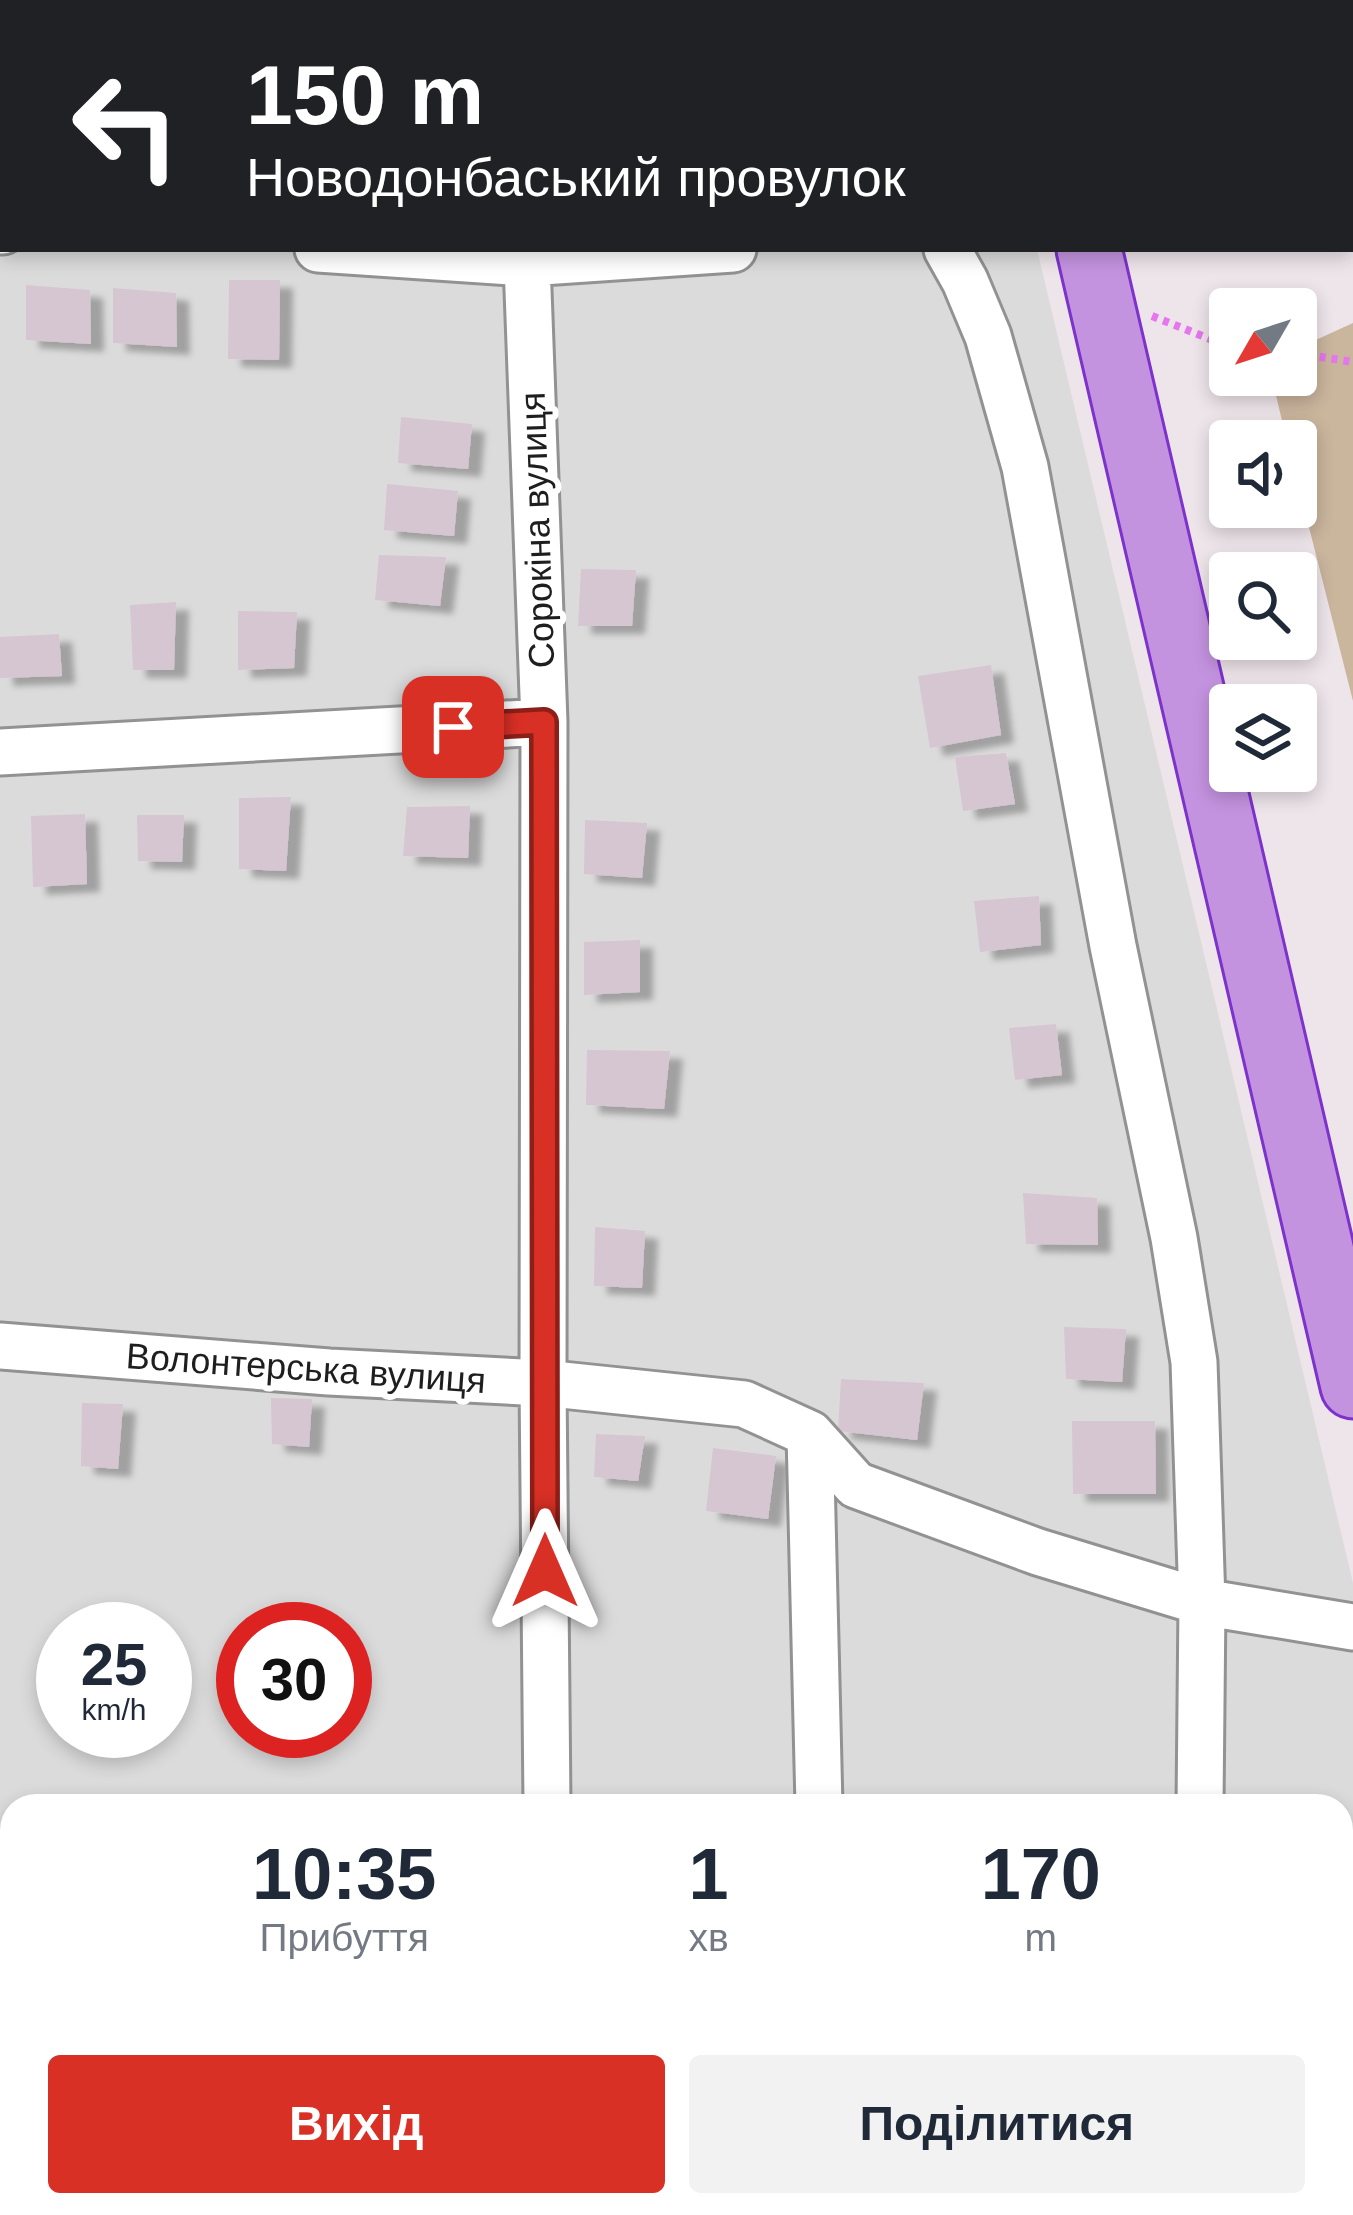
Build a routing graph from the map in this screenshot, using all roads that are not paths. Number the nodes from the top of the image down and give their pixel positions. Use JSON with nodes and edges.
{"nodes":[{"id":1,"x":363,"y":252,"type":"edge"},
{"id":2,"x":689,"y":252,"type":"edge"},
{"id":3,"x":948,"y":252,"type":"edge"},
{"id":4,"x":527,"y":263,"type":"junction"},
{"id":5,"x":1094,"y":272,"type":"edge"},
{"id":6,"x":544,"y":722,"type":"junction"},
{"id":7,"x":0,"y":752,"type":"edge"},
{"id":8,"x":0,"y":1346,"type":"edge"},
{"id":9,"x":544,"y":1383,"type":"junction"},
{"id":10,"x":1353,"y":1386,"type":"edge"},
{"id":11,"x":810,"y":1434,"type":"junction"},
{"id":12,"x":1202,"y":1602,"type":"junction"},
{"id":13,"x":1353,"y":1627,"type":"edge"},
{"id":14,"x":547,"y":1794,"type":"edge"},
{"id":15,"x":819,"y":1794,"type":"edge"},
{"id":16,"x":1200,"y":1794,"type":"edge"}],
"edges":[{"from":1,"to":4,"type":"street"},
{"from":2,"to":4,"type":"street"},
{"from":3,"to":12,"type":"street"},
{"from":4,"to":6,"type":"street","name":"Сорокіна вулиця"},
{"from":5,"to":10,"type":"highway"},
{"from":6,"to":7,"type":"street"},
{"from":6,"to":9,"type":"street","name":"Сорокіна вулиця"},
{"from":8,"to":9,"type":"street","name":"Волонтерська вулиця"},
{"from":9,"to":11,"type":"street","name":"Волонтерська вулиця"},
{"from":9,"to":14,"type":"street","name":"Сорокіна вулиця"},
{"from":11,"to":12,"type":"street","name":"Волонтерська вулиця"},
{"from":11,"to":15,"type":"street"},
{"from":12,"to":13,"type":"street","name":"Волонтерська вулиця"},
{"from":12,"to":16,"type":"street"}]}
